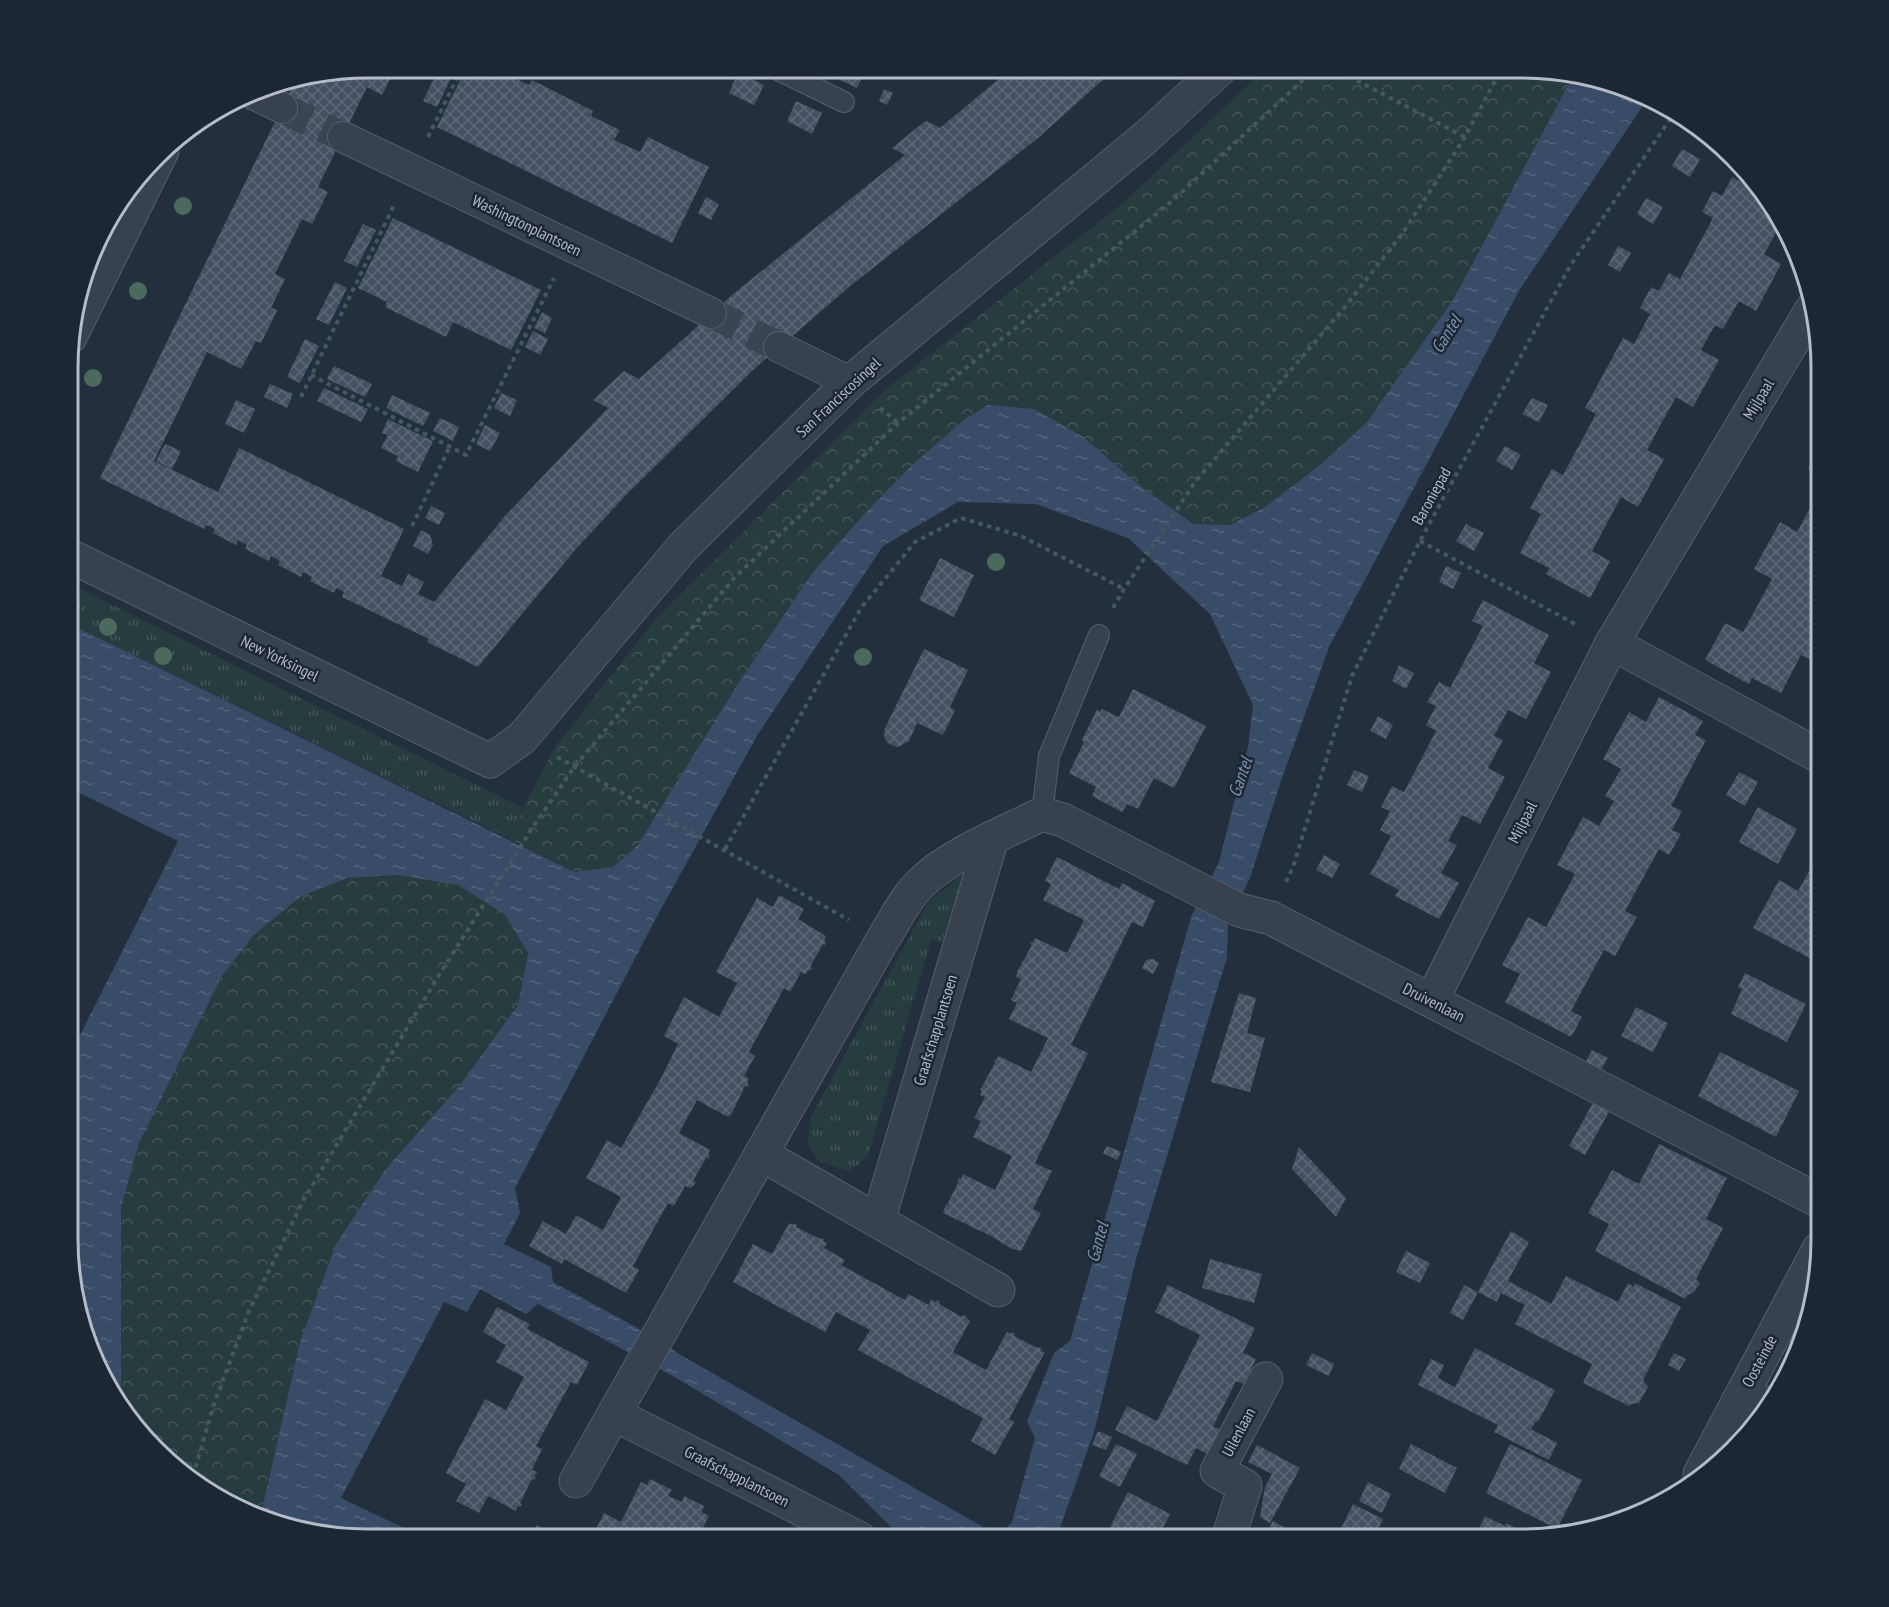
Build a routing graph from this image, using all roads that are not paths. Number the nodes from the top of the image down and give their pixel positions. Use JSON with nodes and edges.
{"nodes":[{"id":1,"x":795,"y":78,"type":"edge"},
{"id":2,"x":1210,"y":78,"type":"edge"},
{"id":3,"x":262,"y":98,"type":"edge"},
{"id":4,"x":844,"y":102,"type":"dead end"},
{"id":5,"x":282,"y":108,"type":"tunnel mouth"},
{"id":6,"x":342,"y":137,"type":"tunnel mouth"},
{"id":7,"x":148,"y":180,"type":"edge"},
{"id":8,"x":85,"y":306,"type":"edge"},
{"id":9,"x":711,"y":313,"type":"tunnel mouth"},
{"id":10,"x":1806,"y":318,"type":"edge"},
{"id":11,"x":779,"y":347,"type":"tunnel mouth"},
{"id":12,"x":850,"y":382,"type":"junction"},
{"id":13,"x":78,"y":560,"type":"edge"},
{"id":14,"x":1099,"y":635,"type":"road end"},
{"id":15,"x":1612,"y":644,"type":"junction"},
{"id":16,"x":1811,"y":752,"type":"edge"},
{"id":17,"x":490,"y":761,"type":"joint"},
{"id":18,"x":1042,"y":814,"type":"junction"},
{"id":19,"x":992,"y":838,"type":"junction"},
{"id":20,"x":1432,"y":1000,"type":"junction"},
{"id":21,"x":762,"y":1154,"type":"junction"},
{"id":22,"x":1811,"y":1197,"type":"edge"},
{"id":23,"x":878,"y":1221,"type":"junction"},
{"id":24,"x":1809,"y":1271,"type":"edge"},
{"id":25,"x":998,"y":1290,"type":"dead end"},
{"id":26,"x":1266,"y":1379,"type":"dead end"},
{"id":27,"x":1752,"y":1402,"type":"edge"},
{"id":28,"x":614,"y":1413,"type":"junction"},
{"id":29,"x":1713,"y":1456,"type":"edge"},
{"id":30,"x":576,"y":1481,"type":"dead end"},
{"id":31,"x":840,"y":1529,"type":"edge"},
{"id":32,"x":1231,"y":1529,"type":"edge"}],
"edges":[{"from":1,"to":4,"type":"lane"},
{"from":2,"to":12,"type":"street","name":"San Franciscosingel"},
{"from":3,"to":5,"type":"street"},
{"from":6,"to":9,"type":"street","name":"Washingtonplantsoen"},
{"from":7,"to":8,"type":"street"},
{"from":10,"to":15,"type":"street","name":"Mijlpaal"},
{"from":11,"to":12,"type":"street"},
{"from":12,"to":17,"type":"street","name":"San Franciscosingel"},
{"from":13,"to":17,"type":"street","name":"New Yorksingel"},
{"from":14,"to":18,"type":"lane"},
{"from":15,"to":16,"type":"street"},
{"from":15,"to":20,"type":"street","name":"Mijlpaal"},
{"from":18,"to":19,"type":"street"},
{"from":18,"to":20,"type":"street","name":"Druivenlaan"},
{"from":19,"to":21,"type":"street"},
{"from":19,"to":23,"type":"street","name":"Graafschapplantsoen"},
{"from":20,"to":22,"type":"street","name":"Druivenlaan"},
{"from":21,"to":23,"type":"street"},
{"from":21,"to":28,"type":"street"},
{"from":23,"to":25,"type":"street"},
{"from":24,"to":27,"type":"street","name":"Oosteinde"},
{"from":26,"to":32,"type":"street","name":"Uilenlaan"},
{"from":27,"to":29,"type":"street","name":"Oosteinde"},
{"from":28,"to":30,"type":"street"},
{"from":28,"to":31,"type":"street","name":"Graafschapplantsoen"}]}
